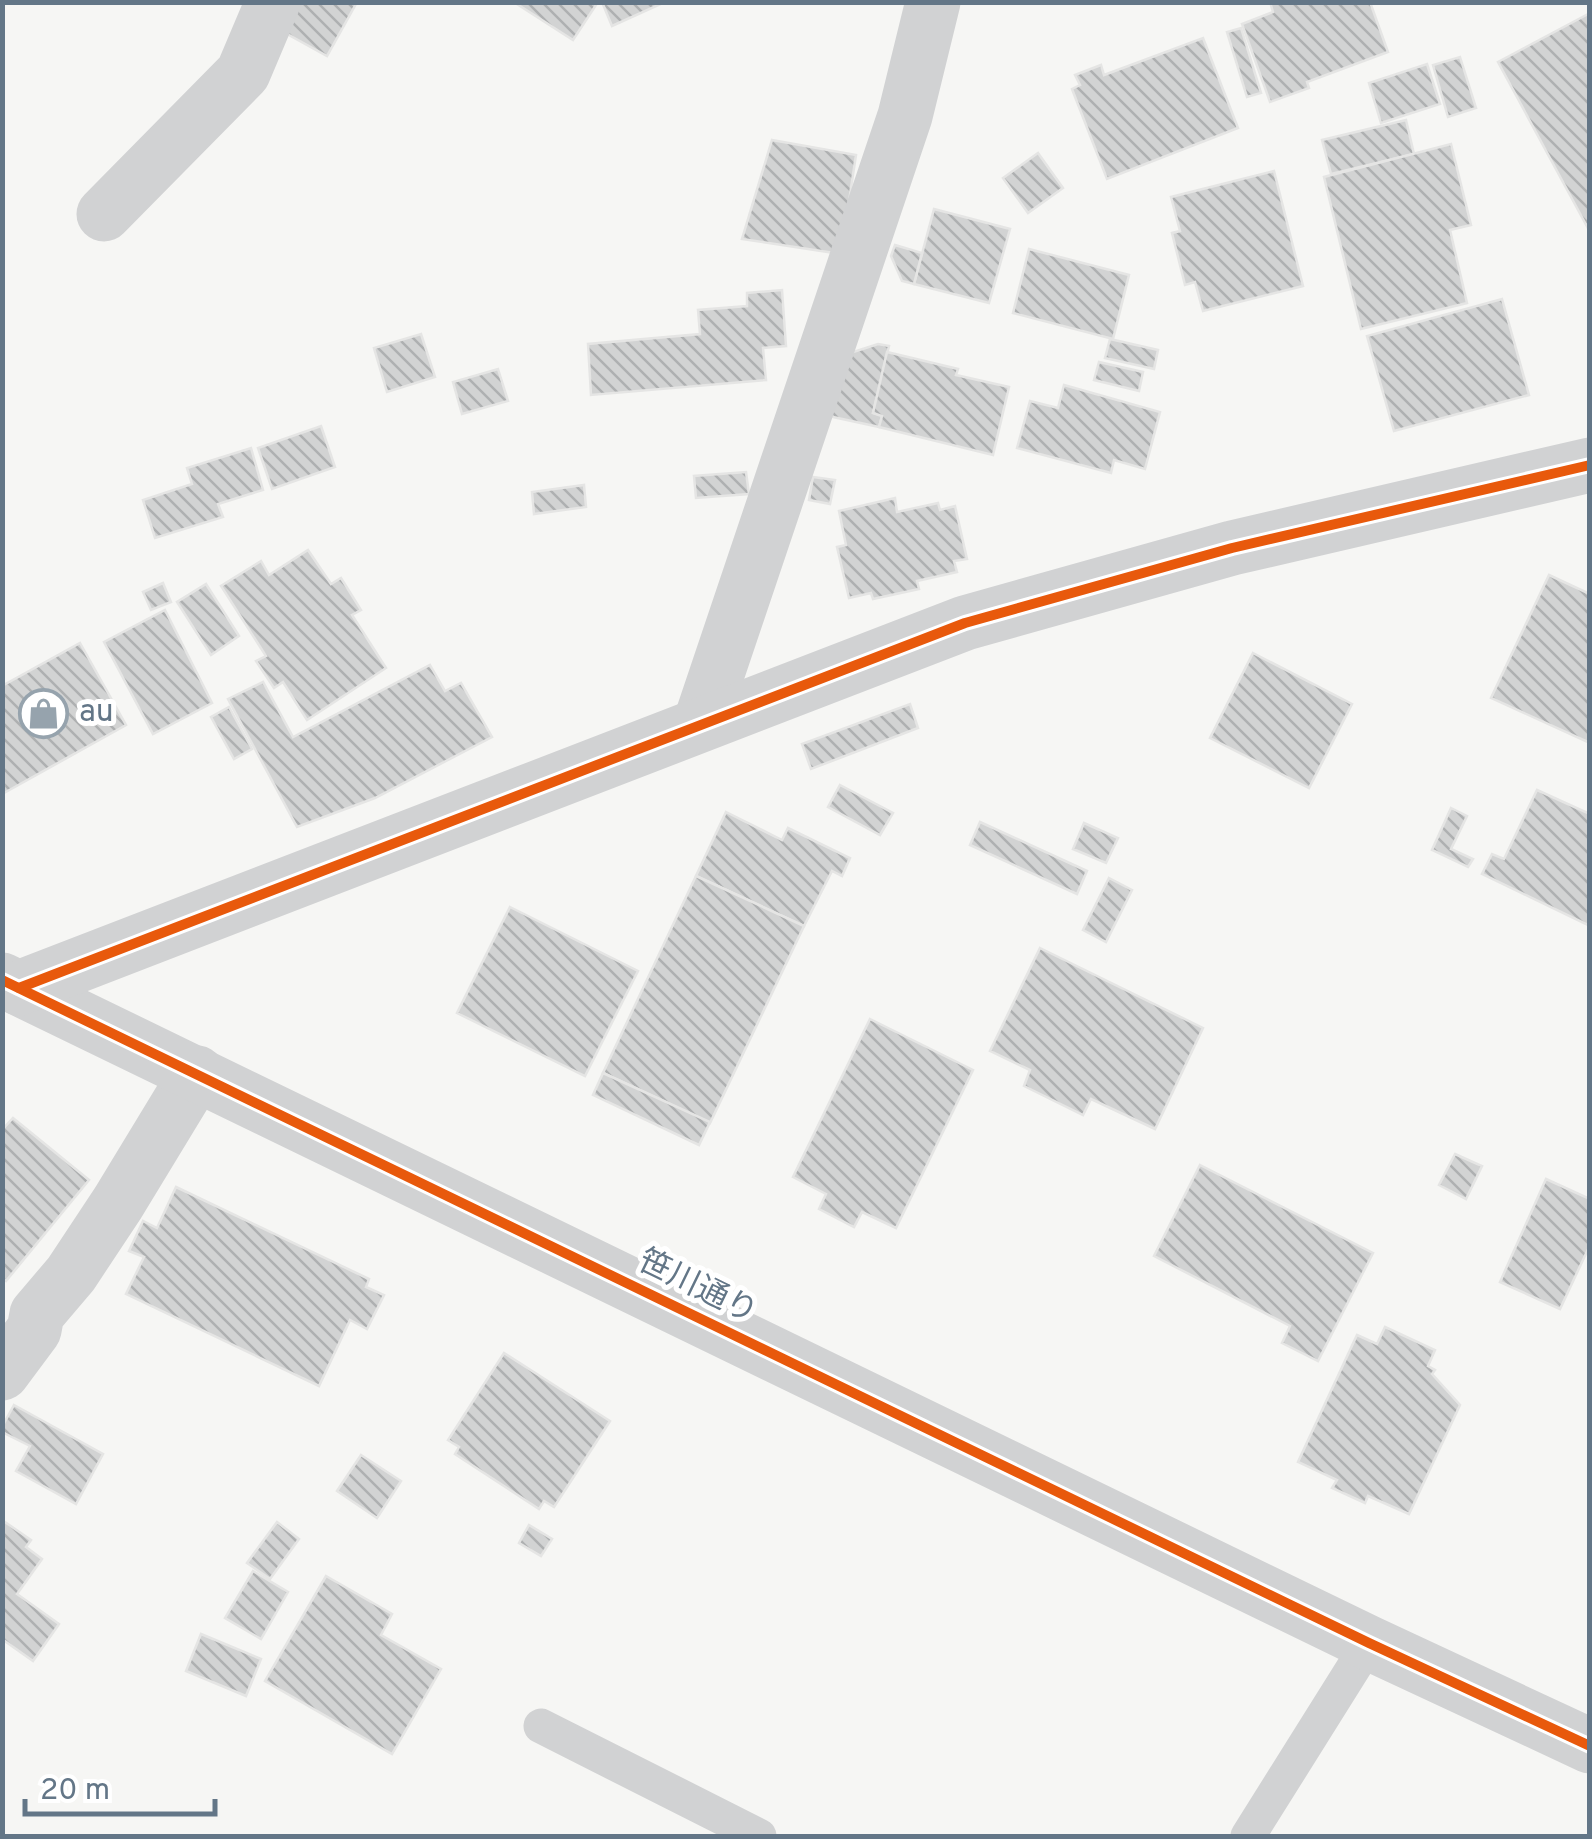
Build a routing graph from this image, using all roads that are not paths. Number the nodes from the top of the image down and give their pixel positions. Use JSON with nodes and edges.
{"nodes":[{"id":1,"x":272,"y":2,"type":"edge"},
{"id":2,"x":933,"y":2,"type":"edge"},
{"id":3,"x":104,"y":214,"type":"dead end"},
{"id":4,"x":1590,"y":465,"type":"edge"},
{"id":5,"x":700,"y":724,"type":"junction"},
{"id":6,"x":11,"y":984,"type":"edge"},
{"id":7,"x":197,"y":1073,"type":"junction"},
{"id":8,"x":2,"y":1372,"type":"edge"},
{"id":9,"x":1368,"y":1643,"type":"junction"},
{"id":10,"x":542,"y":1726,"type":"dead end"},
{"id":11,"x":1590,"y":1746,"type":"edge"},
{"id":12,"x":759,"y":1836,"type":"edge"},
{"id":13,"x":1248,"y":1836,"type":"edge"}],
"edges":[{"from":1,"to":3,"type":"street"},
{"from":2,"to":5,"type":"street"},
{"from":4,"to":5,"type":"street"},
{"from":5,"to":6,"type":"street"},
{"from":6,"to":7,"type":"street","name":"笹川通り"},
{"from":7,"to":8,"type":"street"},
{"from":7,"to":9,"type":"street","name":"笹川通り"},
{"from":9,"to":11,"type":"street","name":"笹川通り"},
{"from":9,"to":13,"type":"lane"},
{"from":10,"to":12,"type":"lane"}]}
